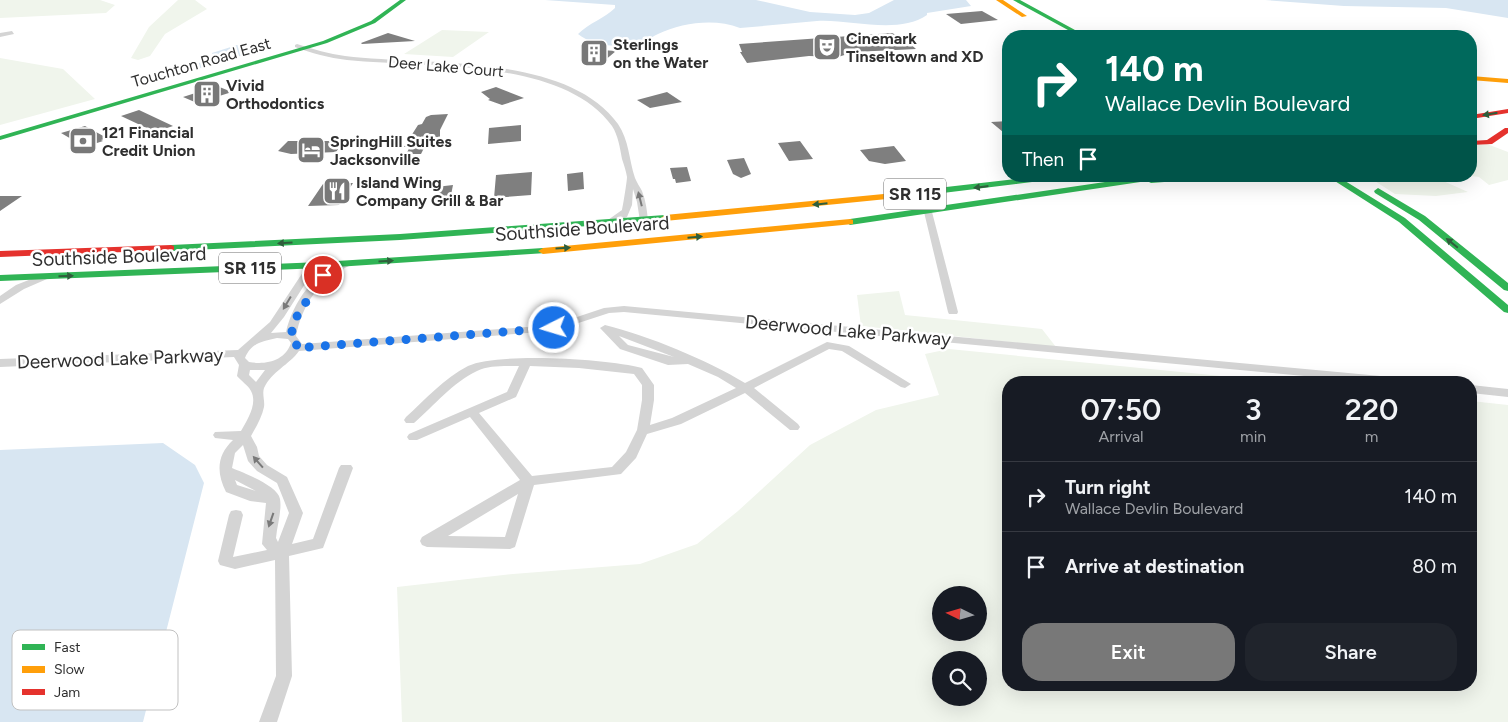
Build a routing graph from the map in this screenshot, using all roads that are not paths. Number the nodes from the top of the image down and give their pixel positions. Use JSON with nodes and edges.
{"nodes":[{"id":1,"x":389,"y":0,"type":"edge"},
{"id":2,"x":403,"y":0,"type":"edge"},
{"id":3,"x":999,"y":0,"type":"edge"},
{"id":4,"x":1016,"y":0,"type":"edge"},
{"id":5,"x":1052,"y":30,"type":"edge"},
{"id":6,"x":1072,"y":30,"type":"edge"},
{"id":7,"x":12,"y":33,"type":"dead end"},
{"id":8,"x":0,"y":35,"type":"edge"},
{"id":9,"x":301,"y":47,"type":"junction"},
{"id":10,"x":1477,"y":72,"type":"edge"},
{"id":11,"x":1508,"y":72,"type":"edge"},
{"id":12,"x":1495,"y":73,"type":"junction"},
{"id":13,"x":1477,"y":78,"type":"edge"},
{"id":14,"x":1508,"y":81,"type":"edge"},
{"id":15,"x":133,"y":96,"type":"junction"},
{"id":16,"x":1508,"y":111,"type":"edge"},
{"id":17,"x":1477,"y":116,"type":"edge"},
{"id":18,"x":1508,"y":125,"type":"edge"},
{"id":19,"x":1488,"y":128,"type":"dead end"},
{"id":20,"x":1477,"y":130,"type":"edge"},
{"id":21,"x":1508,"y":130,"type":"edge"},
{"id":22,"x":0,"y":132,"type":"edge"},
{"id":23,"x":1477,"y":137,"type":"edge"},
{"id":24,"x":0,"y":138,"type":"edge"},
{"id":25,"x":1477,"y":143,"type":"edge"},
{"id":26,"x":631,"y":180,"type":"junction"},
{"id":27,"x":1010,"y":182,"type":"edge"},
{"id":28,"x":1130,"y":182,"type":"edge"},
{"id":29,"x":1343,"y":182,"type":"edge"},
{"id":30,"x":1362,"y":182,"type":"edge"},
{"id":31,"x":1406,"y":206,"type":"junction"},
{"id":32,"x":1385,"y":207,"type":"junction"},
{"id":33,"x":928,"y":212,"type":"junction"},
{"id":34,"x":710,"y":215,"type":"junction"},
{"id":35,"x":644,"y":220,"type":"junction"},
{"id":36,"x":600,"y":224,"type":"junction"},
{"id":37,"x":382,"y":238,"type":"junction"},
{"id":38,"x":646,"y":241,"type":"junction"},
{"id":39,"x":595,"y":245,"type":"junction"},
{"id":40,"x":0,"y":254,"type":"edge"},
{"id":41,"x":352,"y":263,"type":"junction"},
{"id":42,"x":312,"y":265,"type":"junction"},
{"id":43,"x":1459,"y":267,"type":"junction"},
{"id":44,"x":1483,"y":268,"type":"junction"},
{"id":45,"x":45,"y":276,"type":"junction"},
{"id":46,"x":0,"y":278,"type":"edge"},
{"id":47,"x":1508,"y":288,"type":"edge"},
{"id":48,"x":0,"y":301,"type":"edge"},
{"id":49,"x":1508,"y":310,"type":"edge"},
{"id":50,"x":952,"y":312,"type":"dead end"},
{"id":51,"x":594,"y":315,"type":"junction"},
{"id":52,"x":605,"y":328,"type":"junction"},
{"id":53,"x":291,"y":336,"type":"junction"},
{"id":54,"x":259,"y":339,"type":"junction"},
{"id":55,"x":652,"y":344,"type":"junction"},
{"id":56,"x":296,"y":348,"type":"junction"},
{"id":57,"x":240,"y":353,"type":"junction"},
{"id":58,"x":645,"y":354,"type":"junction"},
{"id":59,"x":689,"y":360,"type":"junction"},
{"id":60,"x":279,"y":362,"type":"junction"},
{"id":61,"x":526,"y":362,"type":"junction"},
{"id":62,"x":0,"y":363,"type":"edge"},
{"id":63,"x":245,"y":366,"type":"junction"},
{"id":64,"x":1339,"y":376,"type":"edge"},
{"id":65,"x":905,"y":384,"type":"dead end"},
{"id":66,"x":744,"y":387,"type":"junction"},
{"id":67,"x":257,"y":390,"type":"junction"},
{"id":68,"x":1477,"y":390,"type":"edge"},
{"id":69,"x":1508,"y":393,"type":"edge"},
{"id":70,"x":472,"y":412,"type":"junction"},
{"id":71,"x":410,"y":420,"type":"dead end"},
{"id":72,"x":794,"y":427,"type":"dead end"},
{"id":73,"x":643,"y":430,"type":"junction"},
{"id":74,"x":219,"y":435,"type":"dead end"},
{"id":75,"x":245,"y":436,"type":"junction"},
{"id":76,"x":413,"y":437,"type":"dead end"},
{"id":77,"x":346,"y":468,"type":"dead end"},
{"id":78,"x":529,"y":481,"type":"junction"},
{"id":79,"x":236,"y":515,"type":"dead end"},
{"id":80,"x":282,"y":552,"type":"junction"},
{"id":81,"x":268,"y":722,"type":"edge"}],
"edges":[{"from":1,"to":9,"type":"main road","name":"Touchton Road East"},
{"from":2,"to":9,"type":"main road","name":"Touchton Road East"},
{"from":3,"to":5,"type":"main road"},
{"from":4,"to":6,"type":"main road"},
{"from":7,"to":8,"type":"street"},
{"from":9,"to":15,"type":"main road","name":"Touchton Road East"},
{"from":9,"to":26,"type":"street","name":"Deer Lake Court"},
{"from":10,"to":12,"type":"main road"},
{"from":11,"to":12,"type":"main road"},
{"from":12,"to":14,"type":"main road"},
{"from":13,"to":14,"type":"main road"},
{"from":15,"to":22,"type":"main road","name":"Touchton Road East"},
{"from":15,"to":24,"type":"main road","name":"Touchton Road East"},
{"from":16,"to":17,"type":"main road","one_way":true},
{"from":18,"to":19,"type":"main road"},
{"from":20,"to":23,"type":"main road"},
{"from":21,"to":25,"type":"main road"},
{"from":35,"to":26,"type":"street","name":"Deer Lake Court","one_way":true},
{"from":26,"to":36,"type":"street","name":"Deer Lake Court"},
{"from":27,"to":34,"type":"main road","name":"Southside Boulevard","number":"SR 115","one_way":true},
{"from":28,"to":33,"type":"main road","name":"Southside Boulevard","number":"SR 115"},
{"from":29,"to":32,"type":"main road"},
{"from":30,"to":31,"type":"main road"},
{"from":31,"to":32,"type":"main road"},
{"from":44,"to":31,"type":"main road","one_way":true},
{"from":32,"to":43,"type":"main road"},
{"from":38,"to":33,"type":"main road","name":"Southside Boulevard","number":"SR 115","one_way":true},
{"from":33,"to":50,"type":"street"},
{"from":34,"to":35,"type":"main road","name":"Southside Boulevard","number":"SR 115"},
{"from":34,"to":38,"type":"main road"},
{"from":35,"to":36,"type":"main road","name":"Southside Boulevard","number":"SR 115"},
{"from":35,"to":39,"type":"main road"},
{"from":36,"to":37,"type":"main road","name":"Southside Boulevard","number":"SR 115"},
{"from":37,"to":40,"type":"main road","name":"Southside Boulevard","number":"SR 115","one_way":true},
{"from":37,"to":42,"type":"main road"},
{"from":38,"to":39,"type":"main road","name":"Southside Boulevard","number":"SR 115"},
{"from":41,"to":39,"type":"main road","name":"Southside Boulevard","number":"SR 115","one_way":true},
{"from":41,"to":42,"type":"main road","name":"Southside Boulevard","number":"SR 115"},
{"from":41,"to":53,"type":"street"},
{"from":45,"to":42,"type":"main road","name":"Southside Boulevard","number":"SR 115","one_way":true},
{"from":42,"to":54,"type":"street","one_way":true},
{"from":43,"to":44,"type":"main road"},
{"from":43,"to":49,"type":"main road"},
{"from":44,"to":47,"type":"main road"},
{"from":45,"to":46,"type":"main road","name":"Southside Boulevard","number":"SR 115"},
{"from":45,"to":48,"type":"street"},
{"from":51,"to":52,"type":"street"},
{"from":51,"to":56,"type":"street","name":"Deerwood Lake Parkway"},
{"from":51,"to":64,"type":"street","name":"Deerwood Lake Parkway"},
{"from":52,"to":55,"type":"street"},
{"from":52,"to":58,"type":"street"},
{"from":53,"to":54,"type":"street"},
{"from":53,"to":56,"type":"street"},
{"from":54,"to":57,"type":"street"},
{"from":55,"to":58,"type":"street"},
{"from":55,"to":59,"type":"street"},
{"from":56,"to":60,"type":"street"},
{"from":57,"to":62,"type":"street","name":"Deerwood Lake Parkway"},
{"from":57,"to":63,"type":"street"},
{"from":58,"to":59,"type":"street"},
{"from":59,"to":66,"type":"street"},
{"from":60,"to":63,"type":"street"},
{"from":60,"to":67,"type":"street"},
{"from":61,"to":70,"type":"street"},
{"from":61,"to":71,"type":"street"},
{"from":61,"to":73,"type":"street"},
{"from":63,"to":67,"type":"street"},
{"from":65,"to":66,"type":"street"},
{"from":66,"to":72,"type":"street"},
{"from":66,"to":73,"type":"street"},
{"from":67,"to":75,"type":"street"},
{"from":68,"to":69,"type":"street"},
{"from":70,"to":76,"type":"street"},
{"from":70,"to":78,"type":"street"},
{"from":73,"to":78,"type":"street"},
{"from":74,"to":75,"type":"street"},
{"from":80,"to":75,"type":"street","one_way":true},
{"from":75,"to":80,"type":"street","one_way":true},
{"from":77,"to":80,"type":"street"},
{"from":78,"to":78,"type":"street"},
{"from":79,"to":80,"type":"street"},
{"from":80,"to":81,"type":"street"}]}
